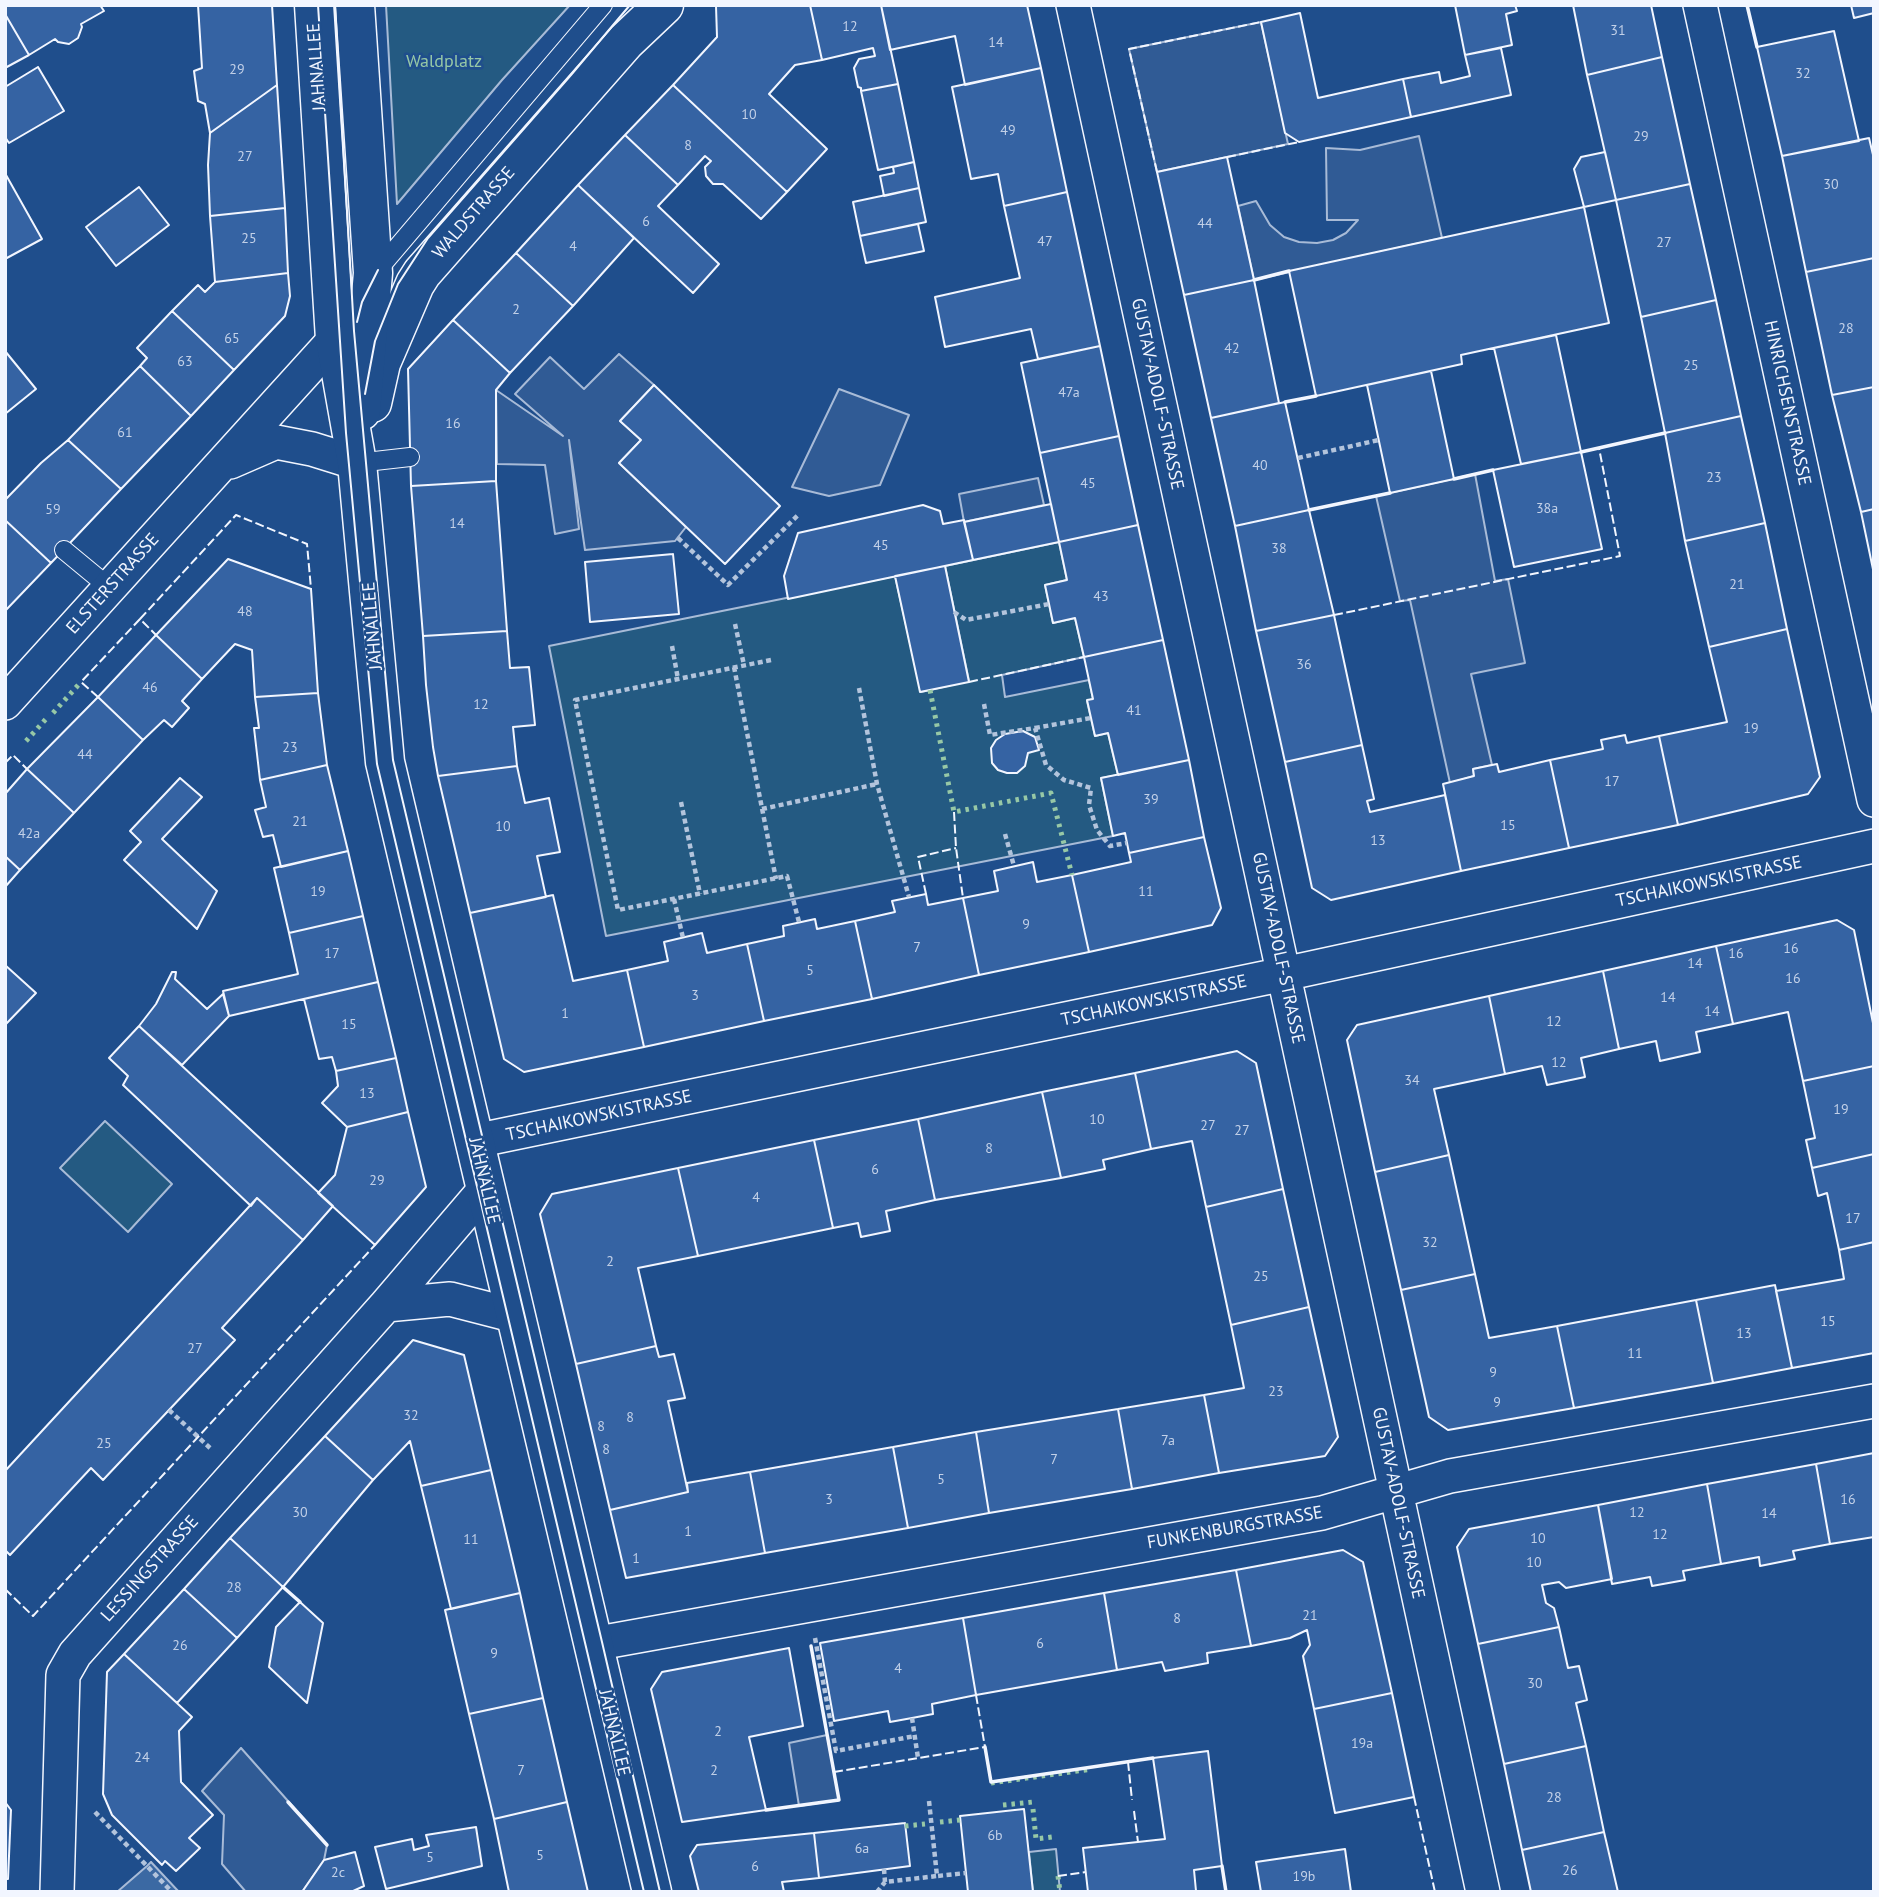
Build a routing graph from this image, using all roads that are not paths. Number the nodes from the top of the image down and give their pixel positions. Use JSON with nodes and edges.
{"nodes":[{"id":1,"x":314,"y":5,"type":"edge"},
{"id":2,"x":355,"y":5,"type":"edge"},
{"id":3,"x":603,"y":5,"type":"edge"},
{"id":4,"x":664,"y":5,"type":"edge"},
{"id":5,"x":1073,"y":5,"type":"edge"},
{"id":6,"x":1700,"y":5,"type":"edge"},
{"id":7,"x":375,"y":274,"type":"junction"},
{"id":8,"x":335,"y":339,"type":"junction"},
{"id":9,"x":411,"y":457,"type":"dead end"},
{"id":10,"x":357,"y":463,"type":"junction"},
{"id":11,"x":221,"y":466,"type":"junction"},
{"id":12,"x":64,"y":550,"type":"dead end"},
{"id":13,"x":110,"y":588,"type":"junction"},
{"id":14,"x":5,"y":703,"type":"edge"},
{"id":15,"x":1874,"y":800,"type":"edge"},
{"id":16,"x":1874,"y":846,"type":"edge"},
{"id":17,"x":1284,"y":974,"type":"junction"},
{"id":18,"x":475,"y":1141,"type":"junction"},
{"id":19,"x":486,"y":1188,"type":"junction"},
{"id":20,"x":386,"y":1306,"type":"junction"},
{"id":21,"x":516,"y":1315,"type":"junction"},
{"id":22,"x":1874,"y":1401,"type":"edge"},
{"id":23,"x":1395,"y":1492,"type":"junction"},
{"id":24,"x":593,"y":1644,"type":"junction"},
{"id":25,"x":57,"y":1892,"type":"edge"},
{"id":26,"x":652,"y":1892,"type":"edge"},
{"id":27,"x":1483,"y":1892,"type":"edge"}],
"edges":[{"from":1,"to":8,"type":"main road","name":"JAHNALLEE"},
{"from":2,"to":7,"type":"main road","name":"JAHNALLEE"},
{"from":3,"to":7,"type":"lane"},
{"from":4,"to":10,"type":"main road","name":"WALDSTRASSE"},
{"from":5,"to":17,"type":"street","name":"GUSTAV-ADOLF-STRASSE"},
{"from":6,"to":15,"type":"street","name":"HINRICHSENSTRASSE"},
{"from":7,"to":8,"type":"lane"},
{"from":7,"to":10,"type":"main road","name":"JAHNALLEE"},
{"from":8,"to":10,"type":"main road","name":"JAHNALLEE"},
{"from":8,"to":11,"type":"street","name":"ELSTERSTRASSE"},
{"from":9,"to":10,"type":"lane"},
{"from":10,"to":11,"type":"street","name":"ELSTERSTRASSE"},
{"from":10,"to":18,"type":"main road","name":"JAHNALLEE"},
{"from":11,"to":13,"type":"street","name":"ELSTERSTRASSE"},
{"from":12,"to":13,"type":"lane"},
{"from":13,"to":14,"type":"street","name":"ELSTERSTRASSE"},
{"from":16,"to":17,"type":"street","name":"TSCHAIKOWSKISTRASSE"},
{"from":17,"to":18,"type":"street","name":"TSCHAIKOWSKISTRASSE"},
{"from":17,"to":23,"type":"street","name":"GUSTAV-ADOLF-STRASSE"},
{"from":18,"to":19,"type":"main road","name":"JAHNALLEE"},
{"from":19,"to":20,"type":"street","name":"LESSINGSTRASSE"},
{"from":19,"to":21,"type":"main road","name":"JAHNALLEE"},
{"from":20,"to":21,"type":"street"},
{"from":20,"to":25,"type":"street","name":"LESSINGSTRASSE"},
{"from":21,"to":24,"type":"main road","name":"JAHNALLEE"},
{"from":22,"to":23,"type":"street","name":"FUNKENBURGSTRASSE"},
{"from":23,"to":24,"type":"street","name":"FUNKENBURGSTRASSE"},
{"from":23,"to":27,"type":"street","name":"GUSTAV-ADOLF-STRASSE"},
{"from":24,"to":26,"type":"main road","name":"JAHNALLEE"}]}
